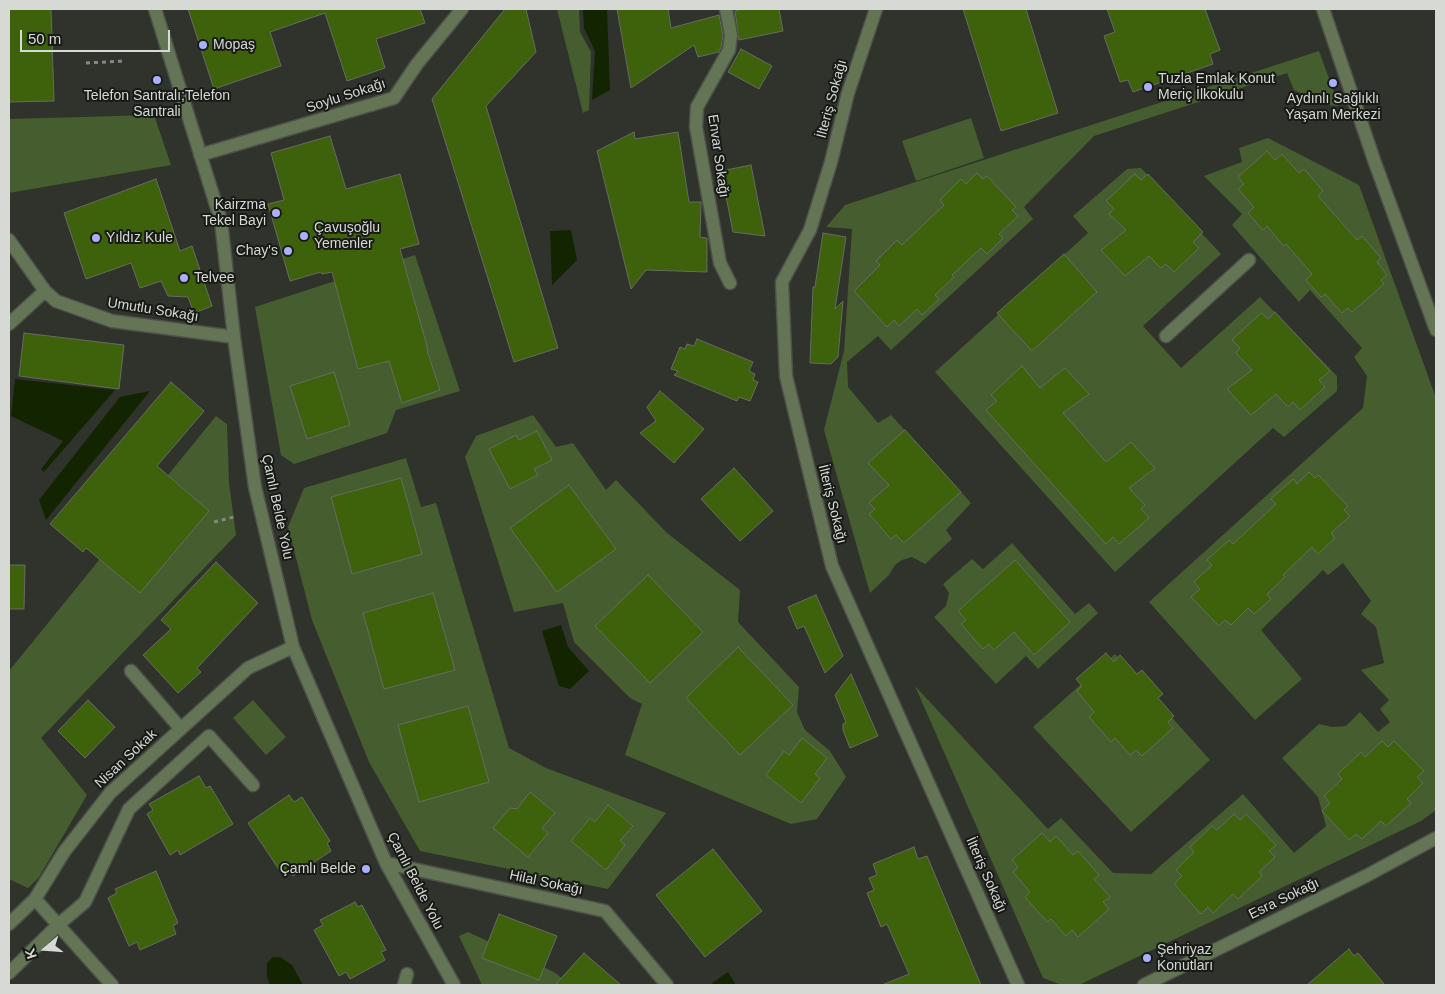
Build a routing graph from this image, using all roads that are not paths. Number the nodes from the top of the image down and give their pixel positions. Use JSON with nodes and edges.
{"nodes":[{"id":1,"x":155,"y":9,"type":"edge"},
{"id":2,"x":462,"y":9,"type":"edge"},
{"id":3,"x":726,"y":9,"type":"edge"},
{"id":4,"x":876,"y":9,"type":"edge"},
{"id":5,"x":1323,"y":9,"type":"edge"},
{"id":6,"x":200,"y":155,"type":"junction"},
{"id":7,"x":9,"y":240,"type":"edge"},
{"id":8,"x":1249,"y":260,"type":"dead end"},
{"id":9,"x":730,"y":284,"type":"dead end"},
{"id":10,"x":44,"y":291,"type":"junction"},
{"id":11,"x":9,"y":324,"type":"edge"},
{"id":12,"x":1436,"y":330,"type":"edge"},
{"id":13,"x":1166,"y":336,"type":"dead end"},
{"id":14,"x":234,"y":337,"type":"junction"},
{"id":15,"x":293,"y":647,"type":"junction"},
{"id":16,"x":131,"y":671,"type":"dead end"},
{"id":17,"x":181,"y":729,"type":"junction"},
{"id":18,"x":253,"y":785,"type":"dead end"},
{"id":19,"x":1436,"y":838,"type":"edge"},
{"id":20,"x":386,"y":864,"type":"junction"},
{"id":21,"x":35,"y":899,"type":"junction"},
{"id":22,"x":9,"y":924,"type":"edge"},
{"id":23,"x":58,"y":925,"type":"junction"},
{"id":24,"x":9,"y":974,"type":"edge"},
{"id":25,"x":112,"y":985,"type":"edge"},
{"id":26,"x":454,"y":985,"type":"edge"},
{"id":27,"x":667,"y":985,"type":"edge"},
{"id":28,"x":1018,"y":985,"type":"edge"},
{"id":29,"x":1144,"y":985,"type":"edge"}],
"edges":[{"from":1,"to":6,"type":"street","name":"Çamlı Belde Yolu"},
{"from":2,"to":6,"type":"street","name":"Soylu Sokağı"},
{"from":3,"to":9,"type":"street","name":"Envar Sokağı"},
{"from":4,"to":28,"type":"street","name":"İlteriş Sokağı"},
{"from":5,"to":12,"type":"street"},
{"from":6,"to":14,"type":"street","name":"Çamlı Belde Yolu"},
{"from":7,"to":10,"type":"street","name":"Umutlu Sokağı"},
{"from":8,"to":13,"type":"street"},
{"from":10,"to":11,"type":"street"},
{"from":10,"to":14,"type":"street","name":"Umutlu Sokağı"},
{"from":14,"to":15,"type":"street","name":"Çamlı Belde Yolu"},
{"from":15,"to":17,"type":"street","name":"Nisan Sokak"},
{"from":15,"to":20,"type":"street","name":"Çamlı Belde Yolu"},
{"from":16,"to":17,"type":"street"},
{"from":17,"to":21,"type":"street","name":"Nisan Sokak"},
{"from":18,"to":23,"type":"street"},
{"from":19,"to":29,"type":"street","name":"Esra Sokağı"},
{"from":20,"to":26,"type":"street","name":"Çamlı Belde Yolu"},
{"from":20,"to":27,"type":"street","name":"Hilal Sokağı"},
{"from":21,"to":22,"type":"street","name":"Nisan Sokak"},
{"from":21,"to":23,"type":"street"},
{"from":23,"to":24,"type":"street"},
{"from":23,"to":25,"type":"street"}]}
